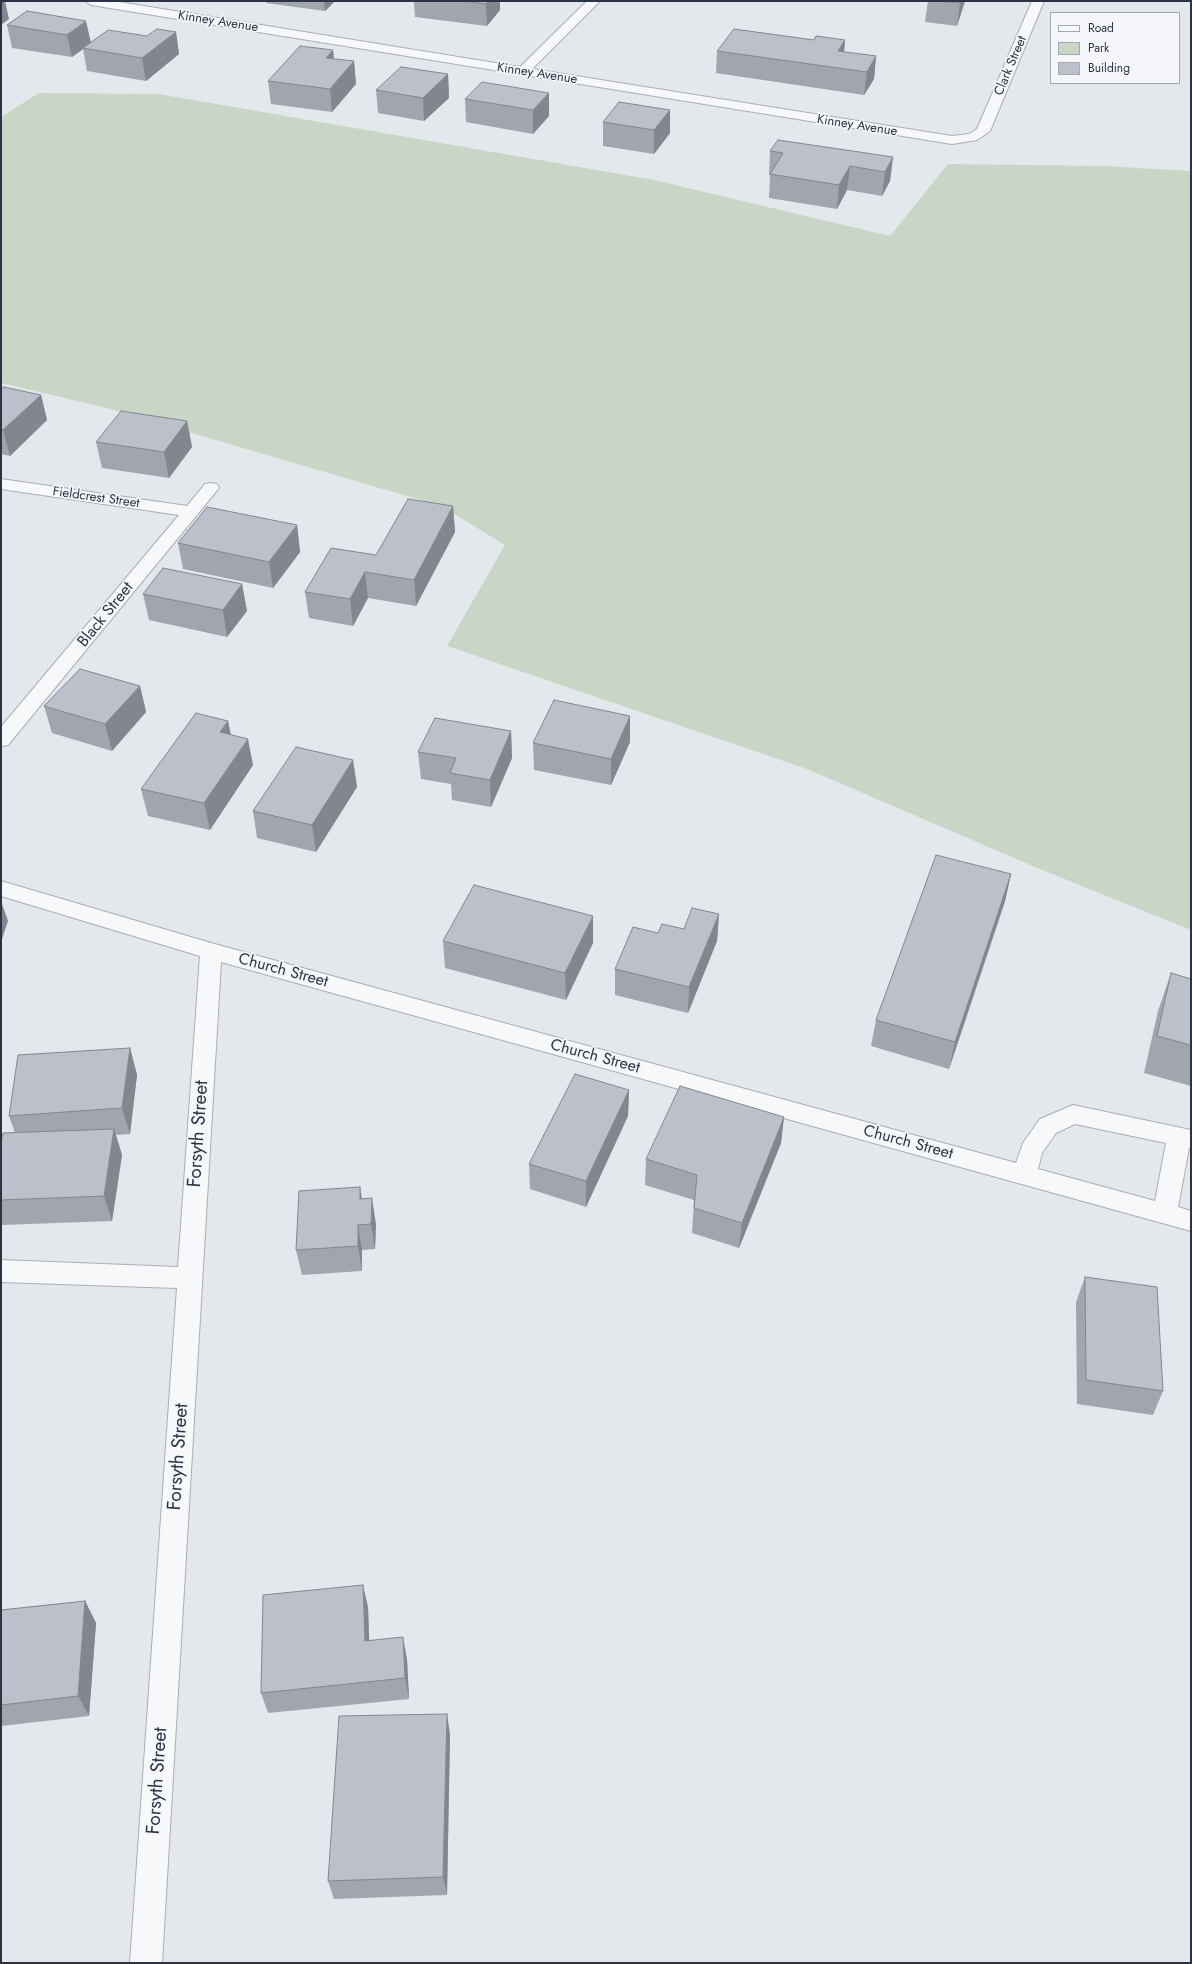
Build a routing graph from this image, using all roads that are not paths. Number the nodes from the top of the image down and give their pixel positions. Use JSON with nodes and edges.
{"nodes":[{"id":1,"x":91,"y":1,"type":"edge"},
{"id":2,"x":594,"y":1,"type":"edge"},
{"id":3,"x":1038,"y":1,"type":"edge"},
{"id":4,"x":523,"y":71,"type":"junction"},
{"id":5,"x":983,"y":131,"type":"joint"},
{"id":6,"x":1,"y":484,"type":"edge"},
{"id":7,"x":211,"y":488,"type":"dead end"},
{"id":8,"x":191,"y":512,"type":"junction"},
{"id":9,"x":1,"y":740,"type":"edge"},
{"id":10,"x":1,"y":888,"type":"edge"},
{"id":11,"x":211,"y":951,"type":"junction"},
{"id":12,"x":1185,"y":1137,"type":"edge"},
{"id":13,"x":1025,"y":1175,"type":"junction"},
{"id":14,"x":1165,"y":1214,"type":"junction"},
{"id":15,"x":1191,"y":1221,"type":"edge"},
{"id":16,"x":1,"y":1271,"type":"edge"},
{"id":17,"x":190,"y":1278,"type":"junction"},
{"id":18,"x":146,"y":1963,"type":"edge"}],
"edges":[{"from":1,"to":4,"type":"street","name":"Kinney Avenue"},
{"from":2,"to":4,"type":"street"},
{"from":3,"to":5,"type":"street","name":"Clark Street"},
{"from":4,"to":5,"type":"street","name":"Kinney Avenue"},
{"from":6,"to":8,"type":"street","name":"Fieldcrest Street"},
{"from":7,"to":8,"type":"street","name":"Black Street"},
{"from":8,"to":9,"type":"street","name":"Black Street"},
{"from":10,"to":11,"type":"street","name":"Church Street"},
{"from":11,"to":13,"type":"street","name":"Church Street"},
{"from":11,"to":17,"type":"street","name":"Forsyth Street"},
{"from":12,"to":13,"type":"street"},
{"from":12,"to":14,"type":"street"},
{"from":13,"to":14,"type":"street","name":"Church Street"},
{"from":14,"to":15,"type":"street","name":"Church Street"},
{"from":16,"to":17,"type":"street"},
{"from":17,"to":18,"type":"street","name":"Forsyth Street"}]}
